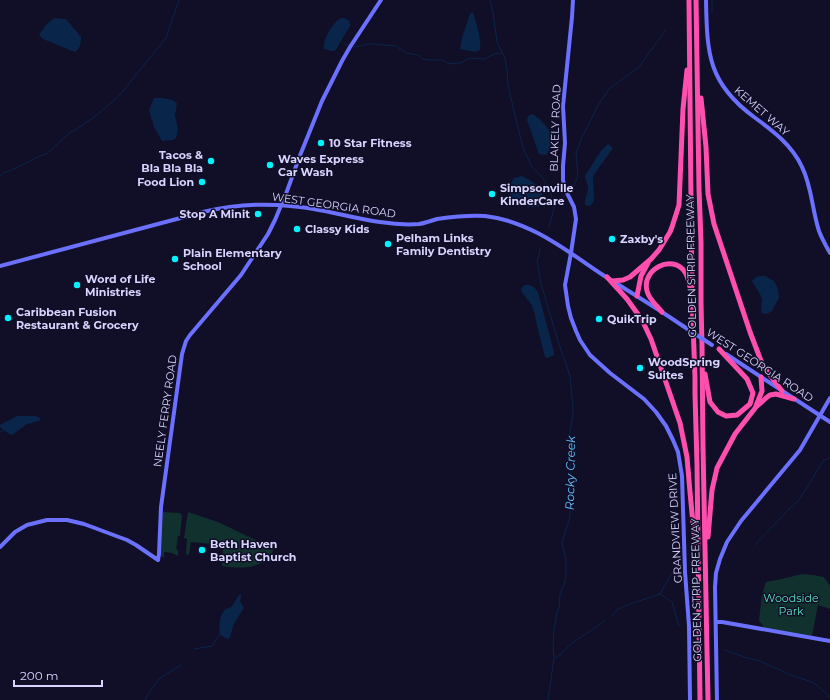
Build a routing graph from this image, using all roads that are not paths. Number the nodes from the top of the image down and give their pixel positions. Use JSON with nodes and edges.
{"nodes":[{"id":1,"x":381,"y":0,"type":"edge"},
{"id":2,"x":573,"y":0,"type":"edge"},
{"id":3,"x":689,"y":0,"type":"edge"},
{"id":4,"x":696,"y":0,"type":"edge"},
{"id":5,"x":706,"y":0,"type":"edge"},
{"id":6,"x":689,"y":41,"type":"junction"},
{"id":7,"x":697,"y":60,"type":"junction"},
{"id":8,"x":281,"y":205,"type":"junction"},
{"id":9,"x":571,"y":253,"type":"junction"},
{"id":10,"x":830,"y":253,"type":"edge"},
{"id":11,"x":651,"y":259,"type":"junction"},
{"id":12,"x":0,"y":266,"type":"edge"},
{"id":13,"x":607,"y":278,"type":"junction"},
{"id":14,"x":613,"y":281,"type":"junction"},
{"id":15,"x":637,"y":296,"type":"junction"},
{"id":16,"x":692,"y":298,"type":"junction"},
{"id":17,"x":662,"y":312,"type":"junction"},
{"id":18,"x":719,"y":350,"type":"junction"},
{"id":19,"x":702,"y":359,"type":"junction"},
{"id":20,"x":761,"y":377,"type":"junction"},
{"id":21,"x":782,"y":391,"type":"junction"},
{"id":22,"x":830,"y":398,"type":"edge"},
{"id":23,"x":794,"y":399,"type":"junction"},
{"id":24,"x":756,"y":407,"type":"junction"},
{"id":25,"x":821,"y":416,"type":"junction"},
{"id":26,"x":830,"y":422,"type":"edge"},
{"id":27,"x":0,"y":547,"type":"edge"},
{"id":28,"x":706,"y":562,"type":"junction"},
{"id":29,"x":698,"y":565,"type":"junction"},
{"id":30,"x":716,"y":622,"type":"junction"},
{"id":31,"x":830,"y":641,"type":"edge"},
{"id":32,"x":690,"y":700,"type":"edge"},
{"id":33,"x":700,"y":700,"type":"edge"},
{"id":34,"x":708,"y":700,"type":"edge"},
{"id":35,"x":717,"y":700,"type":"edge"}],
"edges":[{"from":1,"to":8,"type":"street","name":"NEELY FERRY ROAD"},
{"from":2,"to":9,"type":"street","name":"BLAKELY ROAD"},
{"from":3,"to":6,"type":"highway","name":"GOLDEN STRIP FREEWAY"},
{"from":4,"to":7,"type":"highway","name":"GOLDEN STRIP FREEWAY"},
{"from":5,"to":10,"type":"street","name":"KEMET WAY"},
{"from":6,"to":11,"type":"highway"},
{"from":6,"to":16,"type":"highway","name":"GOLDEN STRIP FREEWAY"},
{"from":7,"to":19,"type":"highway","name":"GOLDEN STRIP FREEWAY"},
{"from":7,"to":21,"type":"highway"},
{"from":8,"to":9,"type":"street","name":"WEST GEORGIA ROAD"},
{"from":8,"to":12,"type":"street","name":"WEST GEORGIA ROAD"},
{"from":8,"to":27,"type":"street","name":"NEELY FERRY ROAD"},
{"from":9,"to":13,"type":"street","name":"WEST GEORGIA ROAD"},
{"from":9,"to":32,"type":"street","name":"GRANDVIEW DRIVE"},
{"from":11,"to":14,"type":"highway"},
{"from":11,"to":15,"type":"highway"},
{"from":13,"to":14,"type":"street","name":"WEST GEORGIA ROAD"},
{"from":13,"to":29,"type":"highway"},
{"from":14,"to":15,"type":"street","name":"WEST GEORGIA ROAD"},
{"from":15,"to":17,"type":"street","name":"WEST GEORGIA ROAD"},
{"from":16,"to":17,"type":"highway"},
{"from":16,"to":29,"type":"highway","name":"GOLDEN STRIP FREEWAY"},
{"from":17,"to":18,"type":"street","name":"WEST GEORGIA ROAD","bridge":true},
{"from":18,"to":19,"type":"highway"},
{"from":18,"to":20,"type":"street","name":"WEST GEORGIA ROAD"},
{"from":19,"to":28,"type":"highway","name":"GOLDEN STRIP FREEWAY"},
{"from":20,"to":21,"type":"street","name":"WEST GEORGIA ROAD"},
{"from":20,"to":24,"type":"highway"},
{"from":21,"to":23,"type":"street","name":"WEST GEORGIA ROAD"},
{"from":22,"to":25,"type":"street"},
{"from":23,"to":24,"type":"highway"},
{"from":23,"to":25,"type":"street","name":"WEST GEORGIA ROAD"},
{"from":24,"to":28,"type":"highway"},
{"from":25,"to":26,"type":"street","name":"WEST GEORGIA ROAD"},
{"from":25,"to":30,"type":"street"},
{"from":28,"to":34,"type":"highway","name":"GOLDEN STRIP FREEWAY"},
{"from":29,"to":33,"type":"highway","name":"GOLDEN STRIP FREEWAY"},
{"from":30,"to":31,"type":"street"},
{"from":30,"to":35,"type":"street"}]}
